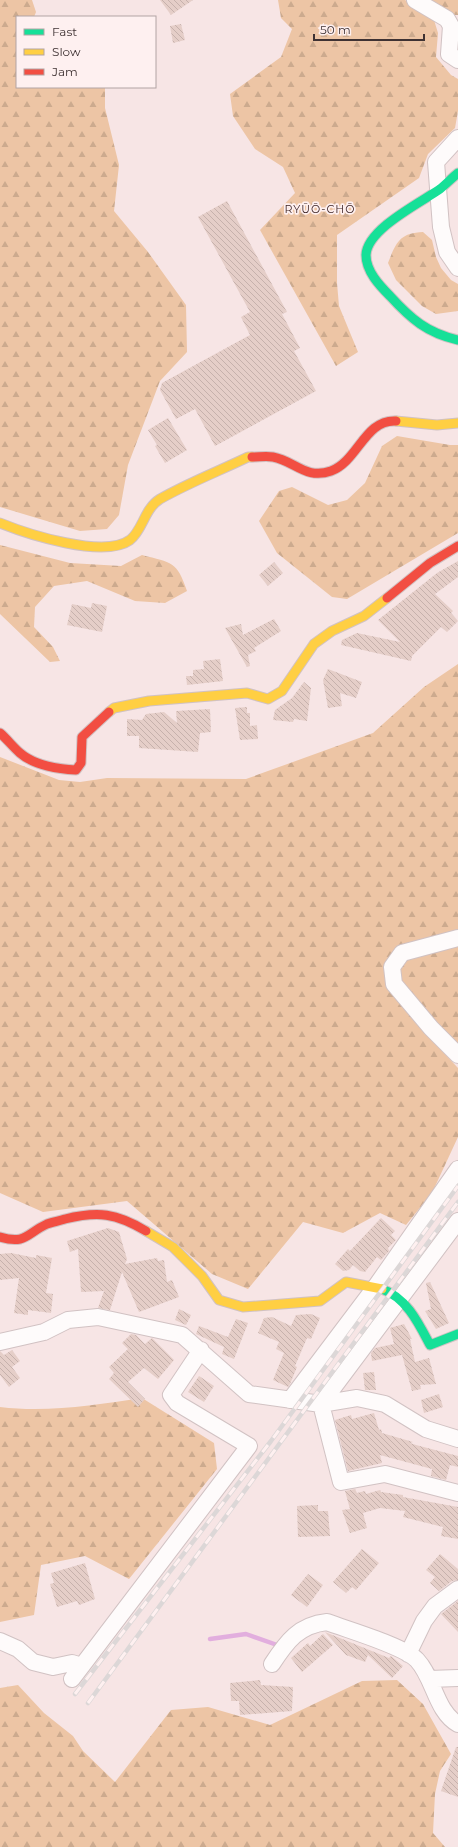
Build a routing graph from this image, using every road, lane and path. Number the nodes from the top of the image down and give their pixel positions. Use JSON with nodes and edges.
{"nodes":[{"id":1,"x":415,"y":0,"type":"edge"},
{"id":2,"x":458,"y":60,"type":"edge"},
{"id":3,"x":458,"y":138,"type":"edge"},
{"id":4,"x":458,"y":173,"type":"edge"},
{"id":5,"x":438,"y":190,"type":"junction"},
{"id":6,"x":458,"y":268,"type":"edge"},
{"id":7,"x":458,"y":340,"type":"edge"},
{"id":8,"x":458,"y":423,"type":"edge"},
{"id":9,"x":0,"y":523,"type":"edge"},
{"id":10,"x":458,"y":546,"type":"edge"},
{"id":11,"x":0,"y":733,"type":"edge"},
{"id":12,"x":458,"y":938,"type":"edge"},
{"id":13,"x":458,"y":1055,"type":"edge"},
{"id":14,"x":458,"y":1169,"type":"edge"},
{"id":15,"x":458,"y":1221,"type":"edge"},
{"id":16,"x":0,"y":1237,"type":"edge"},
{"id":17,"x":376,"y":1286,"type":"junction"},
{"id":18,"x":400,"y":1298,"type":"junction"},
{"id":19,"x":458,"y":1334,"type":"edge"},
{"id":20,"x":0,"y":1342,"type":"edge"},
{"id":21,"x":201,"y":1350,"type":"junction"},
{"id":22,"x":290,"y":1400,"type":"junction"},
{"id":23,"x":321,"y":1404,"type":"junction"},
{"id":24,"x":458,"y":1439,"type":"edge"},
{"id":25,"x":458,"y":1493,"type":"edge"},
{"id":26,"x":458,"y":1589,"type":"edge"},
{"id":27,"x":0,"y":1641,"type":"edge"},
{"id":28,"x":408,"y":1654,"type":"junction"},
{"id":29,"x":272,"y":1664,"type":"dead end"},
{"id":30,"x":82,"y":1666,"type":"junction"},
{"id":31,"x":458,"y":1678,"type":"edge"},
{"id":32,"x":72,"y":1679,"type":"dead end"},
{"id":33,"x":429,"y":1679,"type":"junction"},
{"id":34,"x":458,"y":1724,"type":"edge"}],
"edges":[{"from":1,"to":2,"type":"street"},
{"from":3,"to":5,"type":"street"},
{"from":4,"to":5,"type":"street"},
{"from":5,"to":6,"type":"street"},
{"from":5,"to":7,"type":"street"},
{"from":8,"to":9,"type":"street"},
{"from":10,"to":11,"type":"street"},
{"from":12,"to":13,"type":"street"},
{"from":14,"to":17,"type":"street"},
{"from":15,"to":18,"type":"street"},
{"from":16,"to":17,"type":"street"},
{"from":17,"to":18,"type":"street"},
{"from":17,"to":22,"type":"street"},
{"from":18,"to":19,"type":"street"},
{"from":18,"to":23,"type":"street"},
{"from":20,"to":21,"type":"street"},
{"from":21,"to":22,"type":"street"},
{"from":21,"to":30,"type":"street"},
{"from":22,"to":23,"type":"street"},
{"from":23,"to":24,"type":"street"},
{"from":23,"to":25,"type":"street"},
{"from":26,"to":28,"type":"street"},
{"from":27,"to":30,"type":"street"},
{"from":28,"to":29,"type":"street"},
{"from":28,"to":33,"type":"street"},
{"from":30,"to":32,"type":"street"},
{"from":31,"to":33,"type":"street"},
{"from":33,"to":34,"type":"street"}]}
